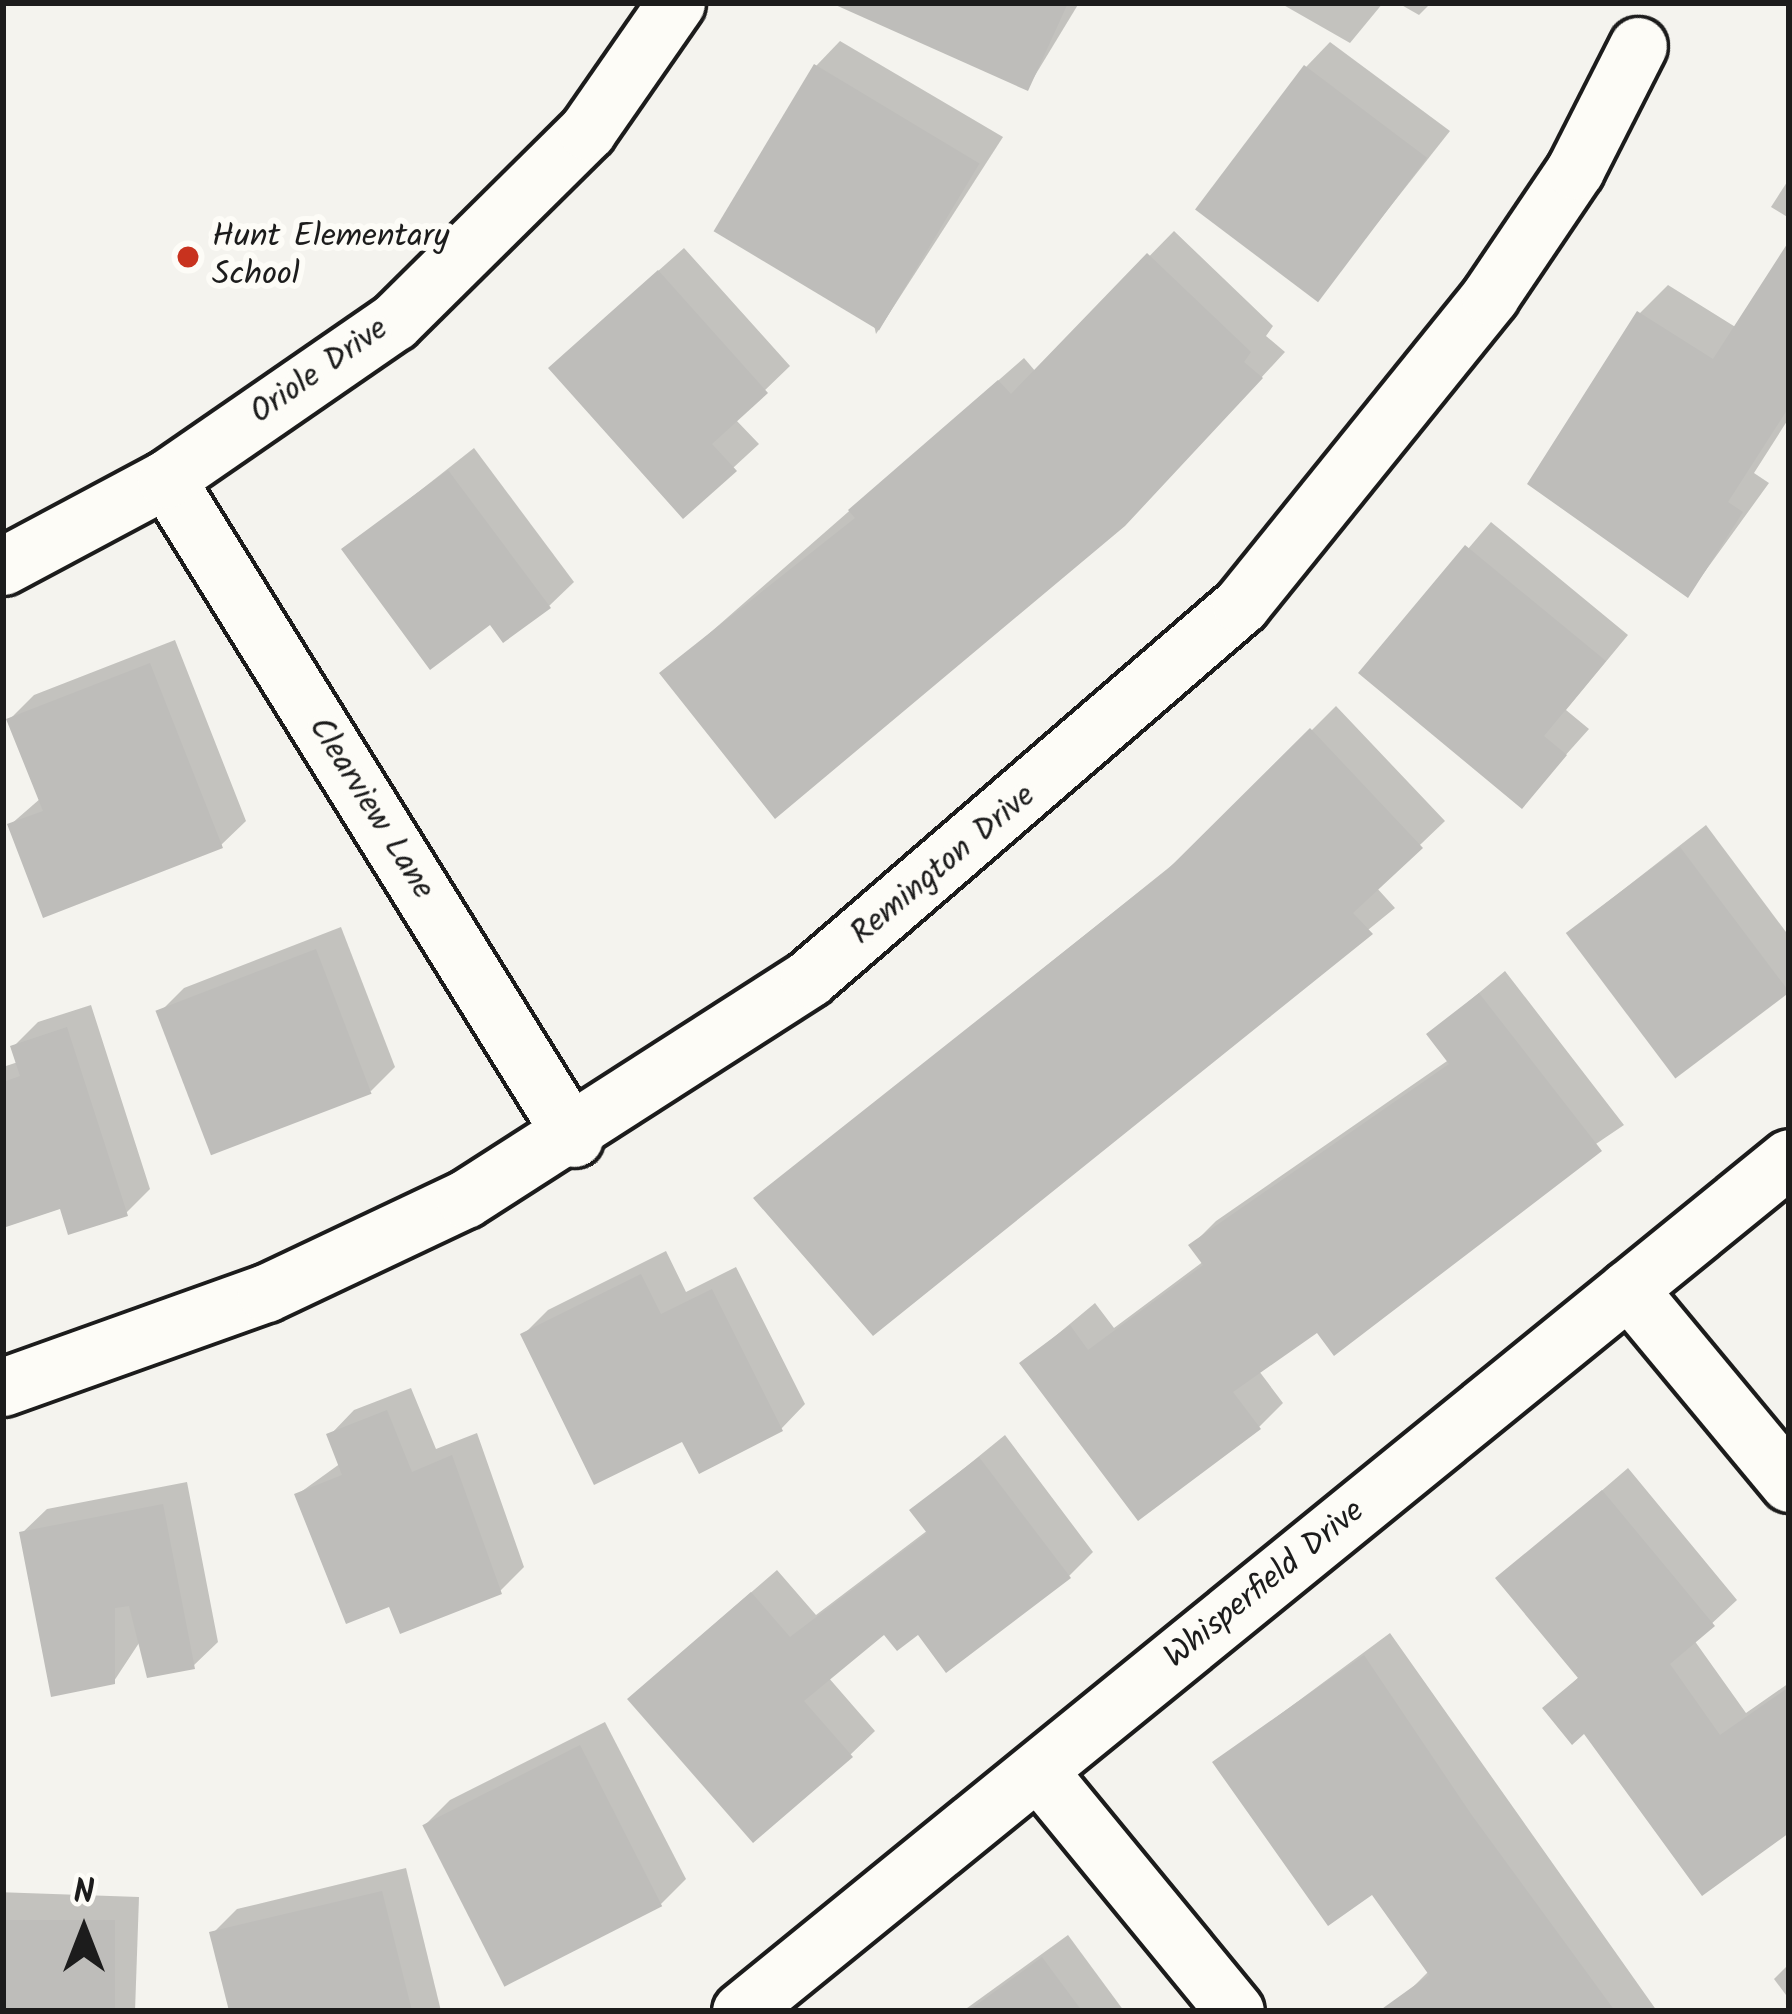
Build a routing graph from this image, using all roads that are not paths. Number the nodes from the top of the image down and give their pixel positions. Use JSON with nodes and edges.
{"nodes":[{"id":1,"x":676,"y":3,"type":"edge"},
{"id":2,"x":1638,"y":46,"type":"dead end"},
{"id":3,"x":166,"y":479,"type":"junction"},
{"id":4,"x":3,"y":566,"type":"edge"},
{"id":5,"x":574,"y":1138,"type":"junction"},
{"id":6,"x":1789,"y":1158,"type":"edge"},
{"id":7,"x":1628,"y":1289,"type":"junction"},
{"id":8,"x":3,"y":1387,"type":"edge"},
{"id":9,"x":1789,"y":1483,"type":"edge"},
{"id":10,"x":1038,"y":1771,"type":"junction"},
{"id":11,"x":741,"y":2011,"type":"edge"},
{"id":12,"x":1234,"y":2011,"type":"edge"}],
"edges":[{"from":1,"to":3,"type":"street","name":"Oriole Drive"},
{"from":2,"to":5,"type":"street","name":"Remington Drive"},
{"from":3,"to":4,"type":"street","name":"Oriole Drive"},
{"from":3,"to":5,"type":"street","name":"Clearview Lane"},
{"from":5,"to":8,"type":"street","name":"Remington Drive"},
{"from":6,"to":7,"type":"street","name":"Whisperfield Drive"},
{"from":7,"to":9,"type":"street"},
{"from":7,"to":10,"type":"street","name":"Whisperfield Drive"},
{"from":10,"to":11,"type":"street","name":"Whisperfield Drive"},
{"from":10,"to":12,"type":"street"}]}
